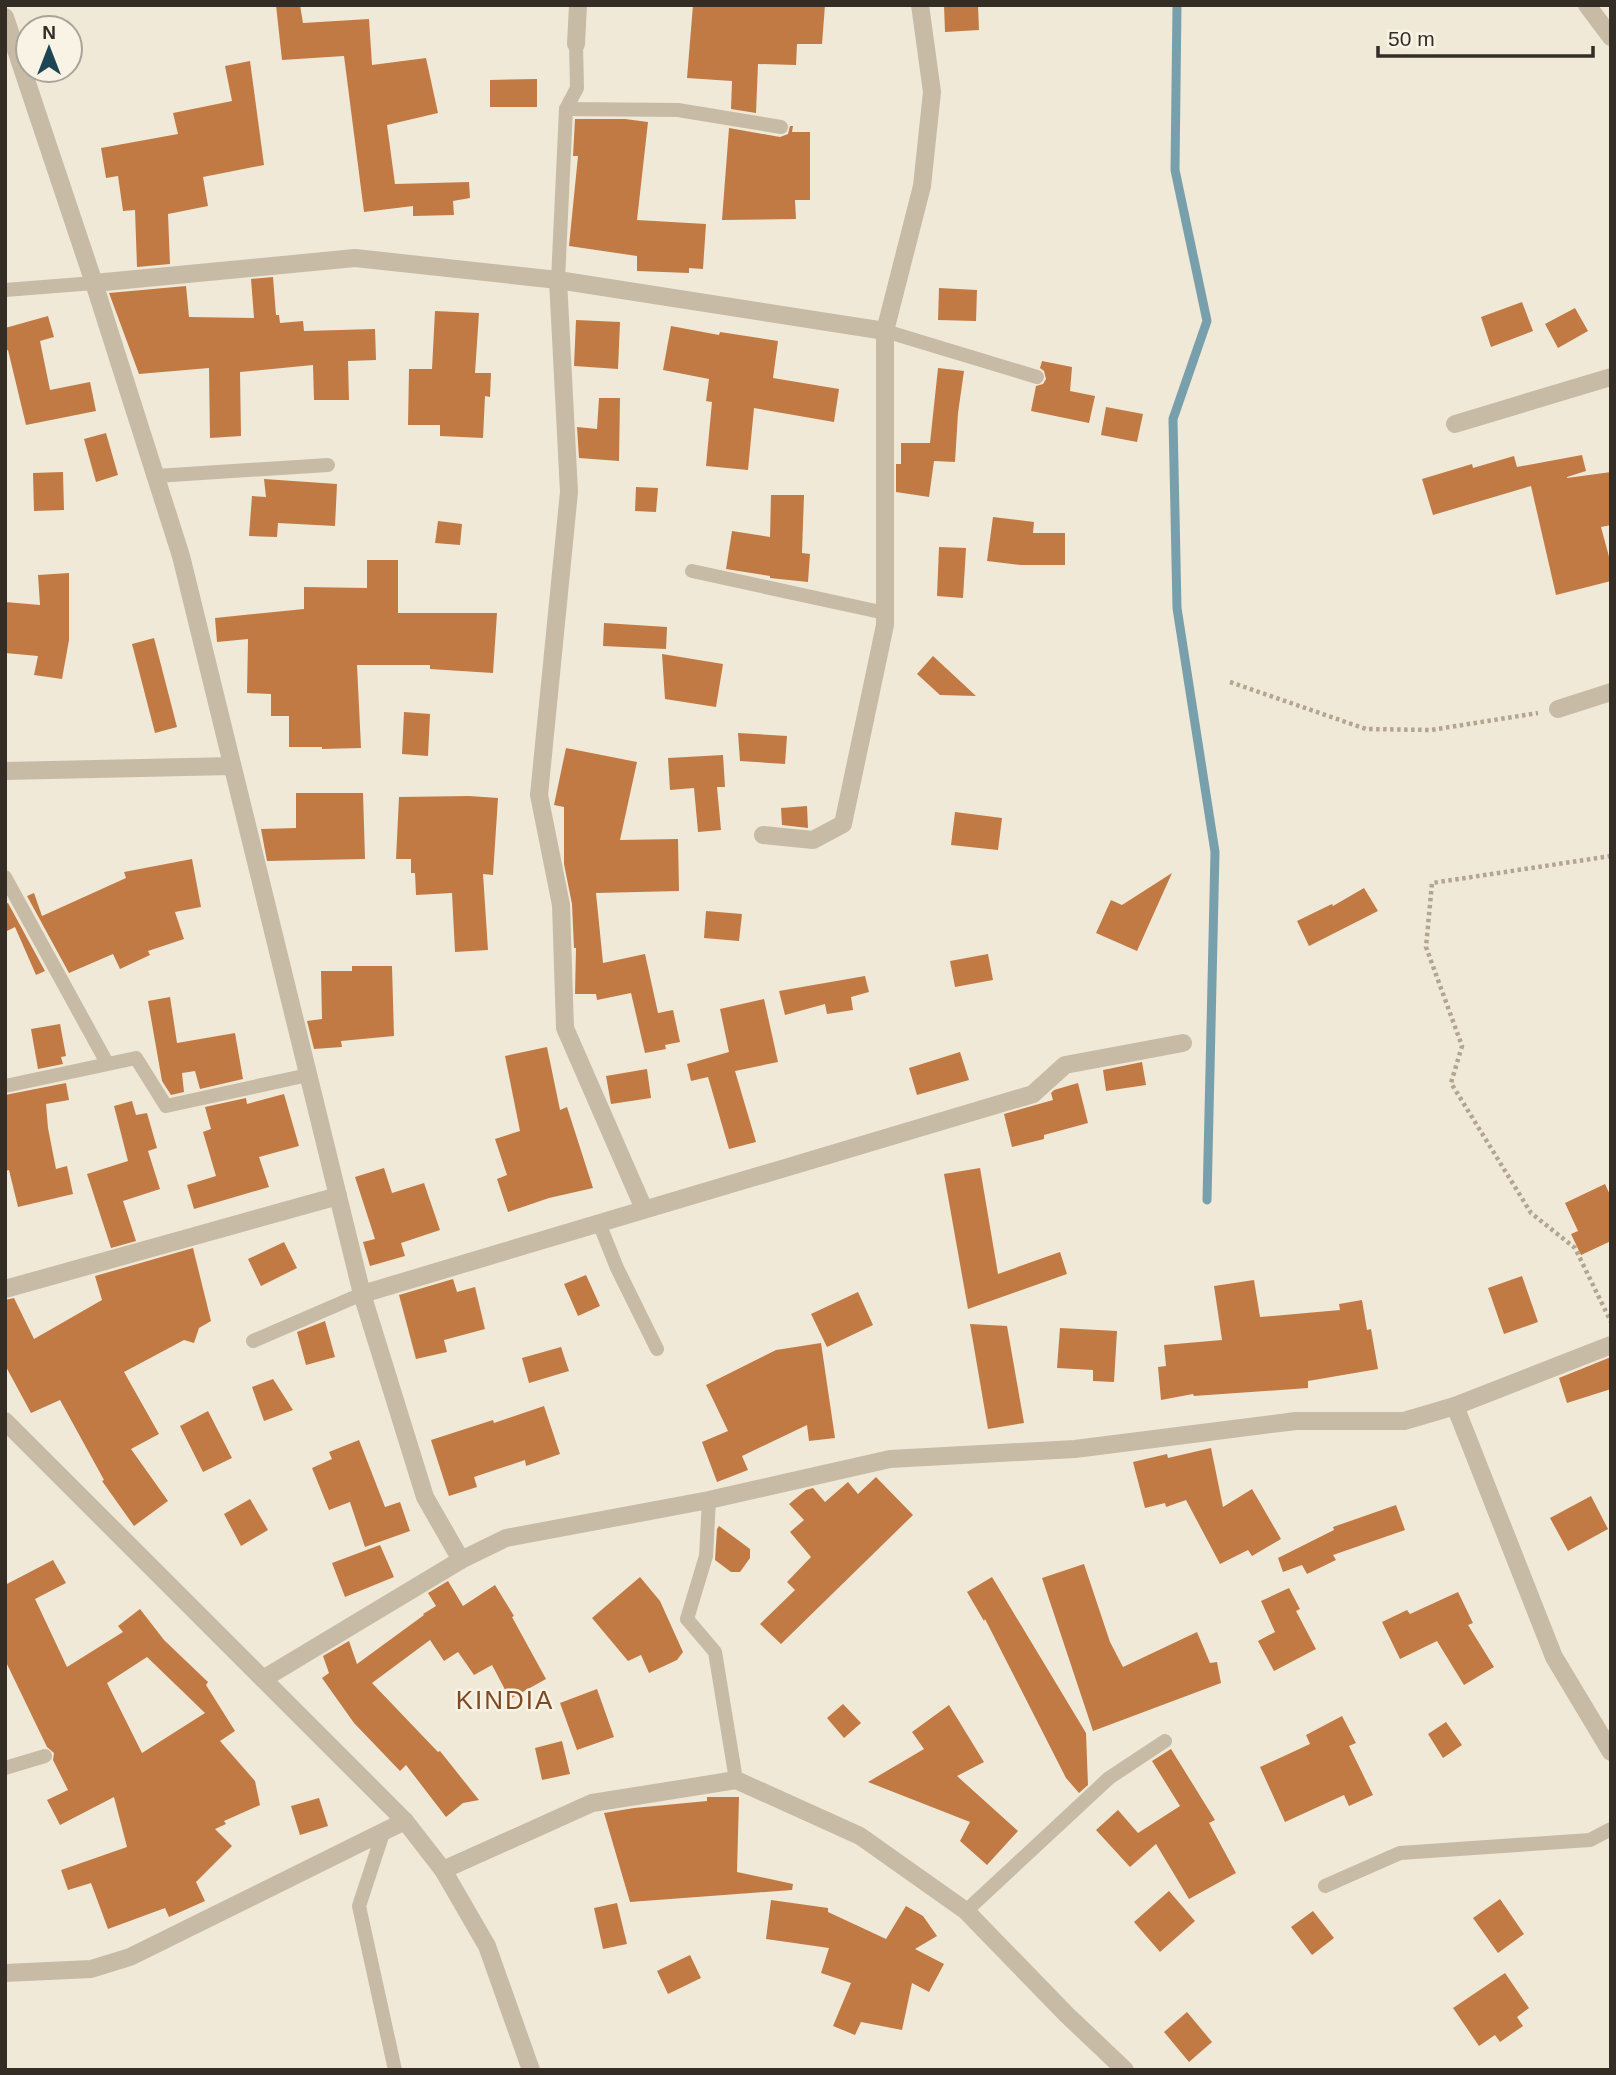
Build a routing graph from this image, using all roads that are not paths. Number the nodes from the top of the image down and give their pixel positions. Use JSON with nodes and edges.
{"nodes":[{"id":1,"x":578,"y":5,"type":"edge"},
{"id":2,"x":920,"y":5,"type":"edge"},
{"id":3,"x":1587,"y":5,"type":"edge"},
{"id":4,"x":5,"y":17,"type":"edge"},
{"id":5,"x":1611,"y":37,"type":"edge"},
{"id":6,"x":576,"y":44,"type":"joint"},
{"id":7,"x":566,"y":109,"type":"junction"},
{"id":8,"x":781,"y":127,"type":"dead end"},
{"id":9,"x":558,"y":280,"type":"junction"},
{"id":10,"x":94,"y":283,"type":"junction"},
{"id":11,"x":5,"y":290,"type":"edge"},
{"id":12,"x":885,"y":331,"type":"junction"},
{"id":13,"x":1037,"y":377,"type":"dead end"},
{"id":14,"x":1611,"y":377,"type":"edge"},
{"id":15,"x":1455,"y":424,"type":"dead end"},
{"id":16,"x":328,"y":465,"type":"dead end"},
{"id":17,"x":156,"y":476,"type":"junction"},
{"id":18,"x":692,"y":571,"type":"dead end"},
{"id":19,"x":885,"y":613,"type":"junction"},
{"id":20,"x":1611,"y":692,"type":"edge"},
{"id":21,"x":1558,"y":709,"type":"road end"},
{"id":22,"x":232,"y":766,"type":"junction"},
{"id":23,"x":5,"y":771,"type":"edge"},
{"id":24,"x":763,"y":835,"type":"dead end"},
{"id":25,"x":5,"y":877,"type":"edge"},
{"id":26,"x":1182,"y":1043,"type":"dead end"},
{"id":27,"x":107,"y":1063,"type":"junction"},
{"id":28,"x":308,"y":1075,"type":"junction"},
{"id":29,"x":5,"y":1086,"type":"edge"},
{"id":30,"x":338,"y":1196,"type":"junction"},
{"id":31,"x":644,"y":1209,"type":"junction"},
{"id":32,"x":599,"y":1223,"type":"junction"},
{"id":33,"x":5,"y":1289,"type":"edge"},
{"id":34,"x":362,"y":1294,"type":"junction"},
{"id":35,"x":253,"y":1341,"type":"dead end"},
{"id":36,"x":1611,"y":1345,"type":"edge"},
{"id":37,"x":657,"y":1349,"type":"dead end"},
{"id":38,"x":1455,"y":1406,"type":"junction"},
{"id":39,"x":5,"y":1421,"type":"edge"},
{"id":40,"x":709,"y":1500,"type":"junction"},
{"id":41,"x":461,"y":1560,"type":"junction"},
{"id":42,"x":263,"y":1679,"type":"junction"},
{"id":43,"x":1165,"y":1741,"type":"dead end"},
{"id":44,"x":1611,"y":1752,"type":"edge"},
{"id":45,"x":45,"y":1756,"type":"dead end"},
{"id":46,"x":5,"y":1768,"type":"edge"},
{"id":47,"x":736,"y":1780,"type":"junction"},
{"id":48,"x":405,"y":1821,"type":"junction"},
{"id":49,"x":1611,"y":1829,"type":"edge"},
{"id":50,"x":383,"y":1833,"type":"junction"},
{"id":51,"x":443,"y":1870,"type":"junction"},
{"id":52,"x":1325,"y":1886,"type":"dead end"},
{"id":53,"x":966,"y":1911,"type":"junction"},
{"id":54,"x":5,"y":1973,"type":"edge"},
{"id":55,"x":396,"y":2070,"type":"edge"},
{"id":56,"x":531,"y":2070,"type":"edge"},
{"id":57,"x":1125,"y":2070,"type":"edge"}],
"edges":[{"from":1,"to":6,"type":"street"},
{"from":2,"to":12,"type":"street"},
{"from":3,"to":5,"type":"street"},
{"from":4,"to":10,"type":"street"},
{"from":6,"to":7,"type":"lane"},
{"from":7,"to":8,"type":"lane"},
{"from":7,"to":9,"type":"lane"},
{"from":9,"to":10,"type":"street"},
{"from":9,"to":12,"type":"street"},
{"from":9,"to":31,"type":"street"},
{"from":10,"to":11,"type":"lane"},
{"from":10,"to":17,"type":"street"},
{"from":12,"to":13,"type":"lane"},
{"from":12,"to":19,"type":"street"},
{"from":14,"to":15,"type":"street"},
{"from":16,"to":17,"type":"lane"},
{"from":17,"to":22,"type":"street"},
{"from":18,"to":19,"type":"lane"},
{"from":19,"to":24,"type":"street"},
{"from":20,"to":21,"type":"street"},
{"from":22,"to":23,"type":"street"},
{"from":22,"to":28,"type":"street"},
{"from":25,"to":27,"type":"lane"},
{"from":26,"to":31,"type":"street"},
{"from":27,"to":28,"type":"lane"},
{"from":27,"to":29,"type":"lane"},
{"from":28,"to":30,"type":"street"},
{"from":30,"to":33,"type":"street"},
{"from":30,"to":34,"type":"street"},
{"from":31,"to":32,"type":"street"},
{"from":32,"to":34,"type":"street"},
{"from":32,"to":37,"type":"lane"},
{"from":34,"to":35,"type":"lane"},
{"from":34,"to":41,"type":"street"},
{"from":36,"to":38,"type":"street"},
{"from":38,"to":40,"type":"street"},
{"from":38,"to":44,"type":"street"},
{"from":39,"to":42,"type":"street"},
{"from":40,"to":41,"type":"street"},
{"from":40,"to":47,"type":"lane"},
{"from":41,"to":42,"type":"street"},
{"from":42,"to":48,"type":"street"},
{"from":43,"to":53,"type":"lane"},
{"from":45,"to":46,"type":"lane"},
{"from":47,"to":51,"type":"street"},
{"from":47,"to":53,"type":"street"},
{"from":48,"to":50,"type":"street"},
{"from":48,"to":51,"type":"street"},
{"from":49,"to":52,"type":"lane"},
{"from":50,"to":54,"type":"street"},
{"from":50,"to":55,"type":"lane"},
{"from":51,"to":56,"type":"street"},
{"from":53,"to":57,"type":"street"}]}
